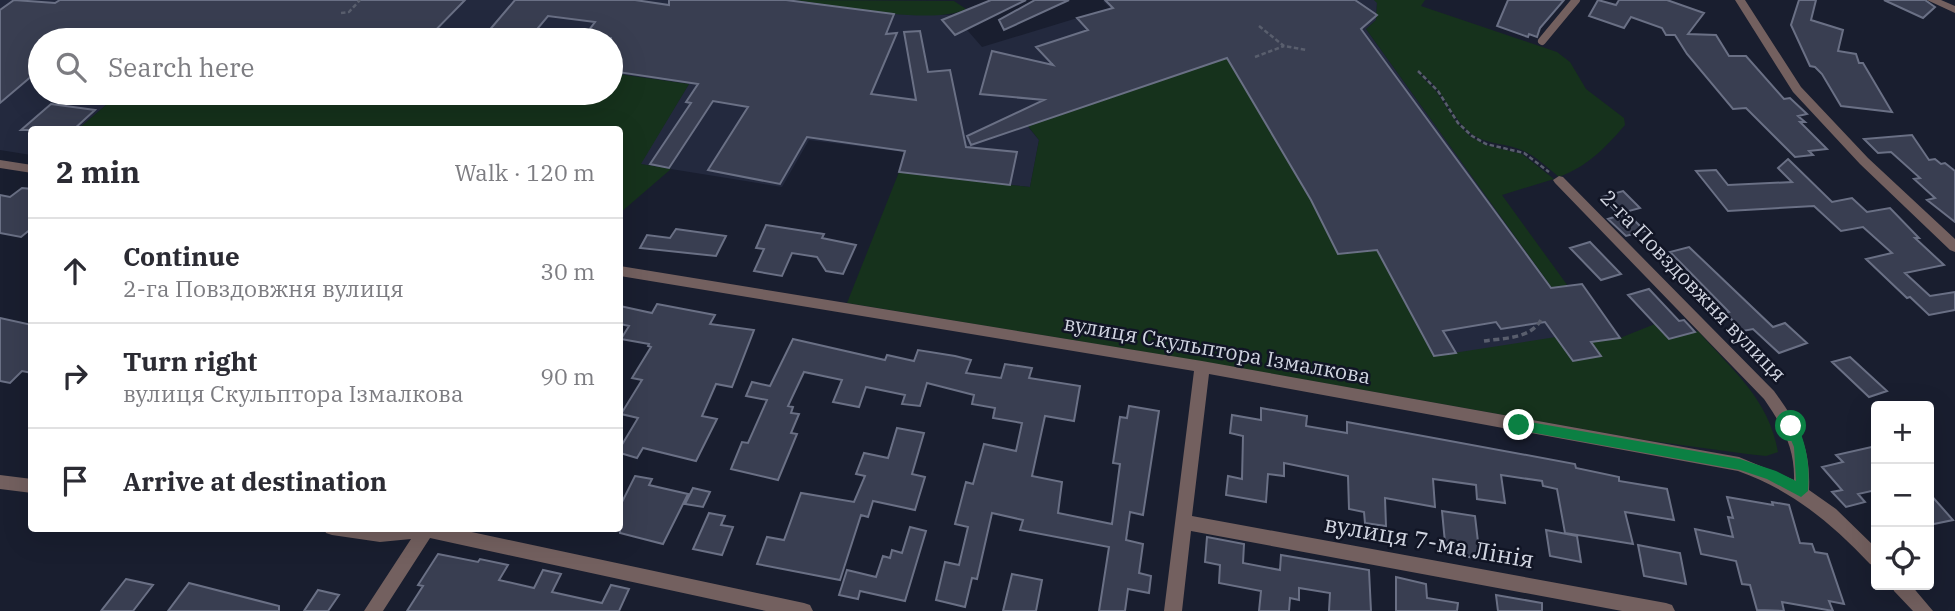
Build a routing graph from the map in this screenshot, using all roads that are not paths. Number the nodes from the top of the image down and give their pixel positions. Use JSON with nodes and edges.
{"nodes":[{"id":1,"x":1576,"y":0,"type":"edge"},
{"id":2,"x":1740,"y":0,"type":"edge"},
{"id":3,"x":1932,"y":0,"type":"edge"},
{"id":4,"x":1955,"y":10,"type":"edge"},
{"id":5,"x":1542,"y":41,"type":"dead end"},
{"id":6,"x":0,"y":164,"type":"edge"},
{"id":7,"x":28,"y":168,"type":"edge"},
{"id":8,"x":1559,"y":180,"type":"road end"},
{"id":9,"x":1955,"y":247,"type":"edge"},
{"id":10,"x":623,"y":272,"type":"edge"},
{"id":11,"x":1202,"y":368,"type":"junction"},
{"id":12,"x":0,"y":482,"type":"edge"},
{"id":13,"x":28,"y":486,"type":"edge"},
{"id":14,"x":1801,"y":491,"type":"junction"},
{"id":15,"x":1183,"y":522,"type":"junction"},
{"id":16,"x":359,"y":532,"type":"edge"},
{"id":17,"x":403,"y":532,"type":"edge"},
{"id":18,"x":424,"y":532,"type":"edge"},
{"id":19,"x":440,"y":532,"type":"edge"},
{"id":20,"x":1871,"y":554,"type":"edge"},
{"id":21,"x":1905,"y":590,"type":"edge"},
{"id":22,"x":373,"y":611,"type":"edge"},
{"id":23,"x":804,"y":611,"type":"edge"},
{"id":24,"x":1173,"y":611,"type":"edge"},
{"id":25,"x":1666,"y":611,"type":"edge"},
{"id":26,"x":1924,"y":611,"type":"edge"}],
"edges":[{"from":1,"to":5,"type":"lane"},
{"from":2,"to":9,"type":"street"},
{"from":3,"to":4,"type":"street"},
{"from":6,"to":7,"type":"street"},
{"from":8,"to":14,"type":"street","name":"2-га Повздовжня вулиця"},
{"from":10,"to":11,"type":"street","name":"вулиця Скульптора Ізмалкова"},
{"from":11,"to":14,"type":"street","name":"вулиця Скульптора Ізмалкова"},
{"from":11,"to":15,"type":"street"},
{"from":12,"to":13,"type":"street"},
{"from":14,"to":20,"type":"street"},
{"from":15,"to":24,"type":"street"},
{"from":15,"to":25,"type":"street","name":"вулиця 7-ма Лінія"},
{"from":16,"to":17,"type":"street"},
{"from":18,"to":22,"type":"street"},
{"from":19,"to":23,"type":"street"},
{"from":21,"to":26,"type":"street"}]}
